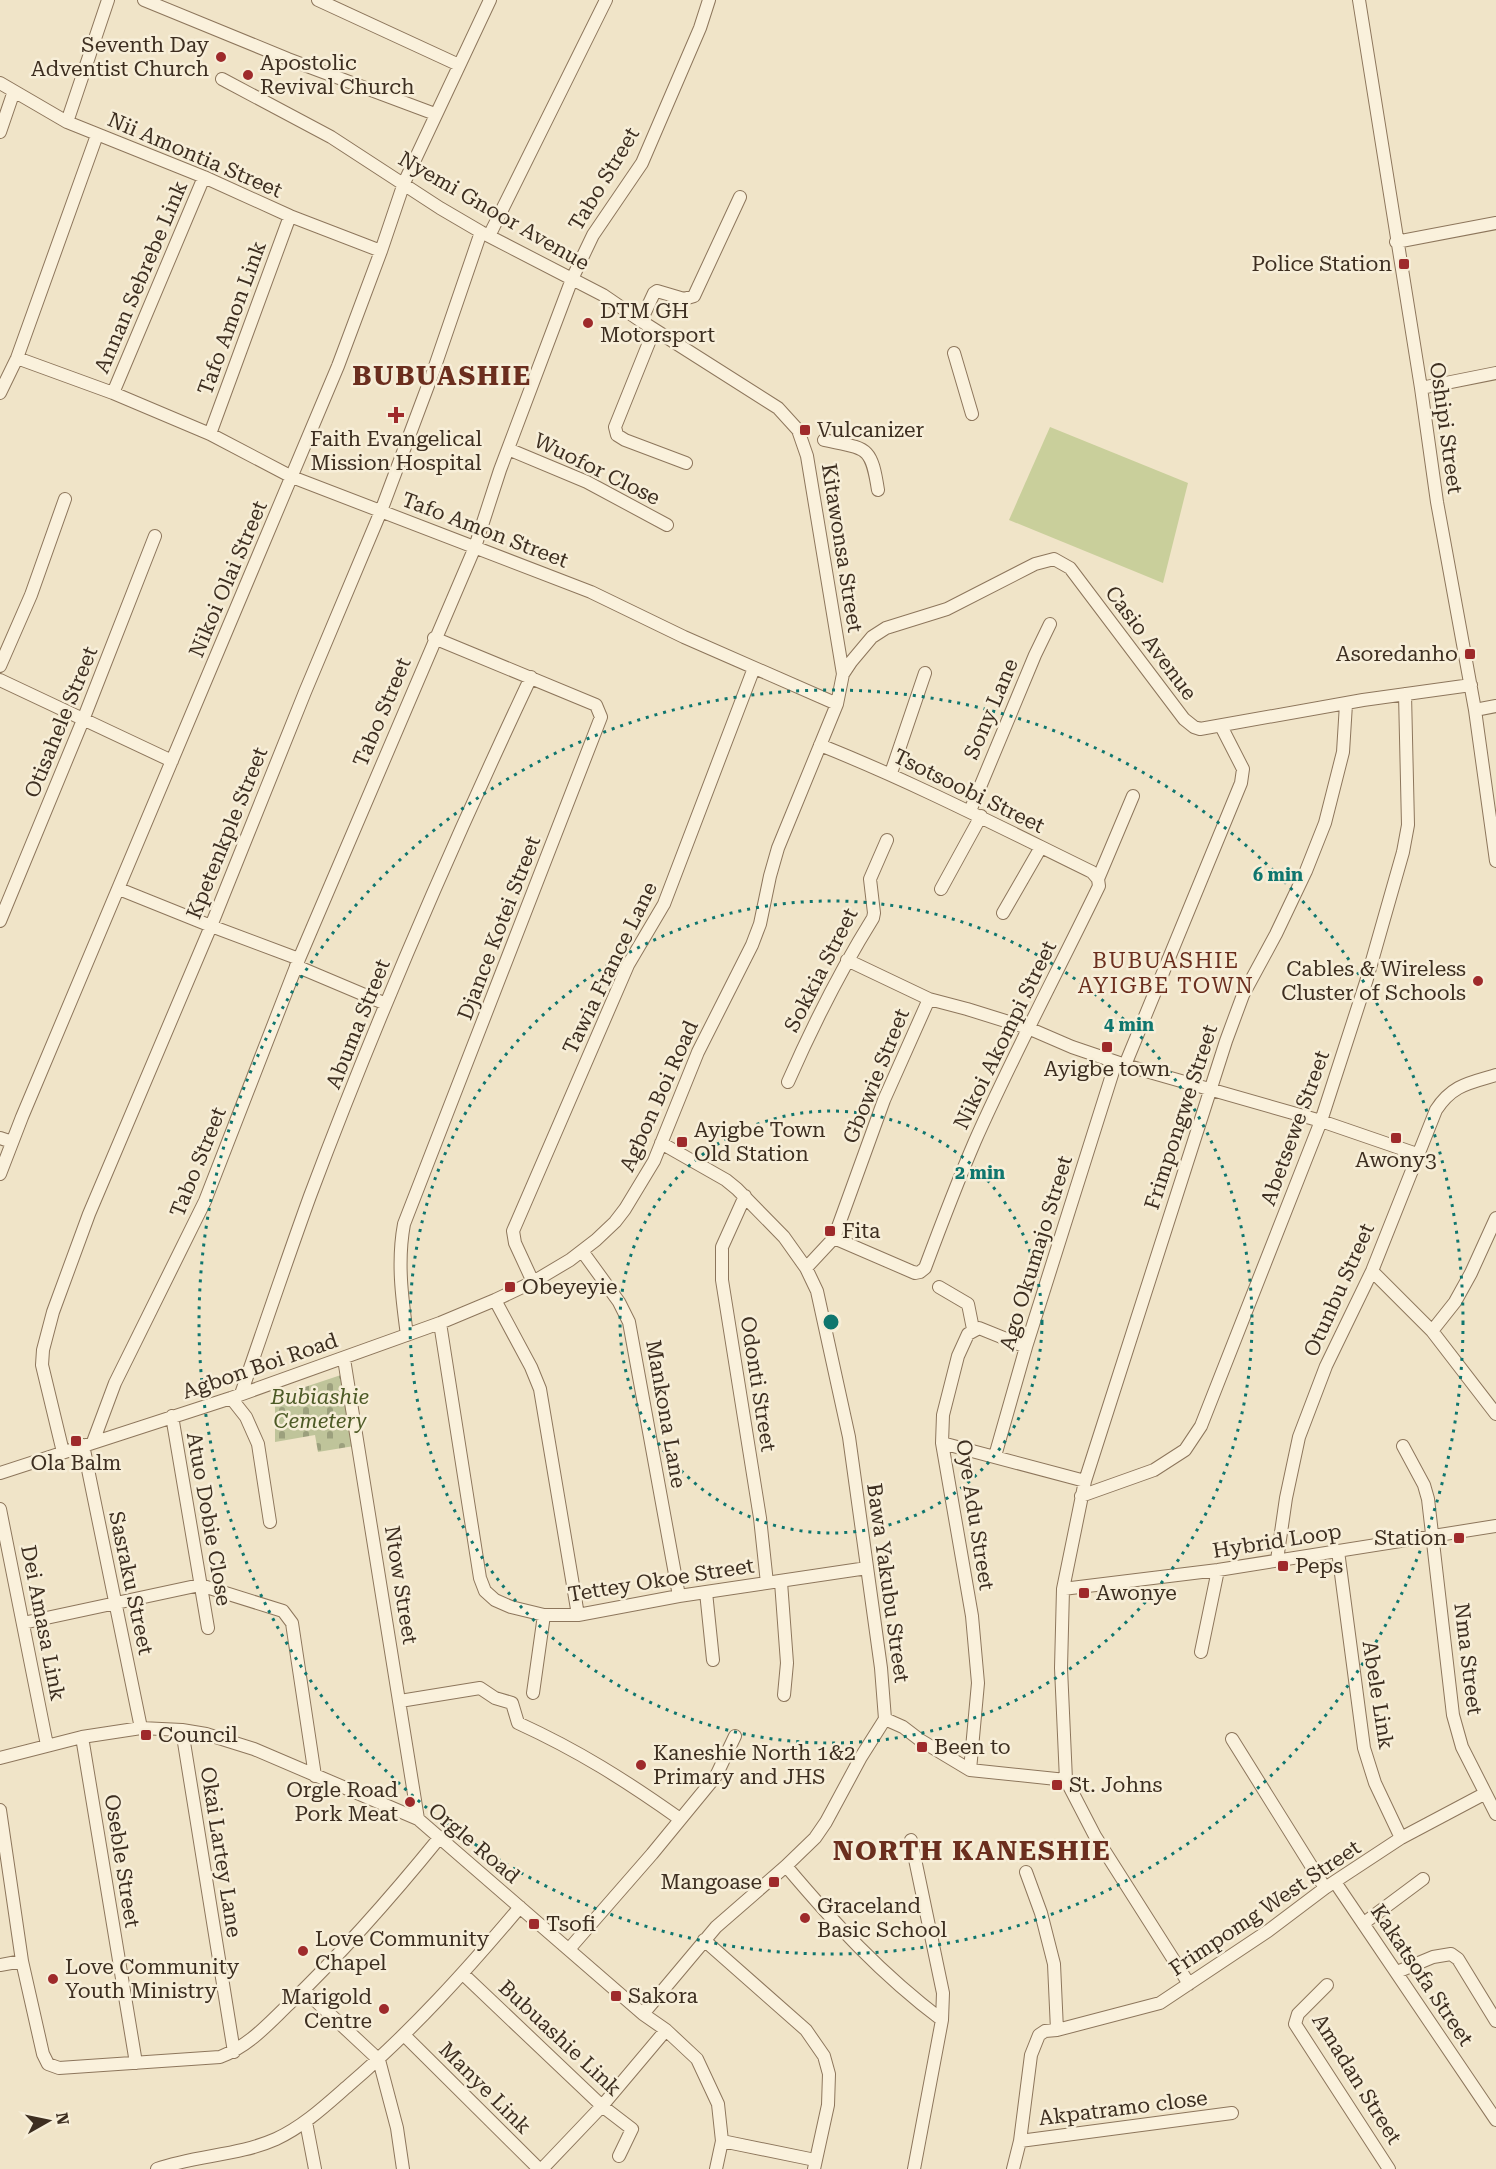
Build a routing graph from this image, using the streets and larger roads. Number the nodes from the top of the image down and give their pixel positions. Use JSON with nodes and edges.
{"nodes":[{"id":1,"x":108,"y":0,"type":"edge"},
{"id":2,"x":144,"y":0,"type":"edge"},
{"id":3,"x":318,"y":0,"type":"edge"},
{"id":4,"x":490,"y":0,"type":"edge"},
{"id":5,"x":606,"y":0,"type":"edge"},
{"id":6,"x":709,"y":0,"type":"edge"},
{"id":7,"x":1359,"y":0,"type":"edge"},
{"id":8,"x":459,"y":65,"type":"junction"},
{"id":9,"x":222,"y":79,"type":"dead end"},
{"id":10,"x":0,"y":83,"type":"edge"},
{"id":11,"x":14,"y":92,"type":"junction"},
{"id":12,"x":435,"y":114,"type":"junction"},
{"id":13,"x":67,"y":122,"type":"junction"},
{"id":14,"x":0,"y":132,"type":"edge"},
{"id":15,"x":97,"y":135,"type":"junction"},
{"id":16,"x":204,"y":177,"type":"junction"},
{"id":17,"x":404,"y":183,"type":"junction"},
{"id":18,"x":740,"y":197,"type":"dead end"},
{"id":19,"x":290,"y":216,"type":"junction"},
{"id":20,"x":1496,"y":223,"type":"edge"},
{"id":21,"x":485,"y":234,"type":"junction"},
{"id":22,"x":1396,"y":242,"type":"junction"},
{"id":23,"x":381,"y":251,"type":"junction"},
{"id":24,"x":572,"y":279,"type":"junction"},
{"id":25,"x":641,"y":321,"type":"junction"},
{"id":26,"x":654,"y":330,"type":"junction"},
{"id":27,"x":954,"y":353,"type":"dead end"},
{"id":28,"x":17,"y":358,"type":"junction"},
{"id":29,"x":1496,"y":373,"type":"edge"},
{"id":30,"x":3,"y":378,"type":"edge"},
{"id":31,"x":1421,"y":388,"type":"junction"},
{"id":32,"x":0,"y":393,"type":"edge"},
{"id":33,"x":114,"y":393,"type":"junction"},
{"id":34,"x":972,"y":414,"type":"dead end"},
{"id":35,"x":798,"y":430,"type":"joint"},
{"id":36,"x":210,"y":434,"type":"junction"},
{"id":37,"x":824,"y":440,"type":"dead end"},
{"id":38,"x":508,"y":448,"type":"junction"},
{"id":39,"x":686,"y":463,"type":"dead end"},
{"id":40,"x":292,"y":477,"type":"junction"},
{"id":41,"x":878,"y":490,"type":"dead end"},
{"id":42,"x":65,"y":499,"type":"dead end"},
{"id":43,"x":381,"y":510,"type":"junction"},
{"id":44,"x":667,"y":525,"type":"dead end"},
{"id":45,"x":155,"y":536,"type":"dead end"},
{"id":46,"x":475,"y":547,"type":"junction"},
{"id":47,"x":1050,"y":624,"type":"dead end"},
{"id":48,"x":434,"y":638,"type":"junction"},
{"id":49,"x":0,"y":666,"type":"edge"},
{"id":50,"x":754,"y":668,"type":"junction"},
{"id":51,"x":925,"y":673,"type":"dead end"},
{"id":52,"x":843,"y":674,"type":"junction"},
{"id":53,"x":531,"y":677,"type":"junction"},
{"id":54,"x":0,"y":680,"type":"edge"},
{"id":55,"x":1471,"y":685,"type":"junction"},
{"id":56,"x":1406,"y":694,"type":"junction"},
{"id":57,"x":837,"y":704,"type":"junction"},
{"id":58,"x":1346,"y":704,"type":"junction"},
{"id":59,"x":1496,"y":706,"type":"edge"},
{"id":60,"x":1475,"y":710,"type":"junction"},
{"id":61,"x":83,"y":720,"type":"junction"},
{"id":62,"x":1221,"y":726,"type":"junction"},
{"id":63,"x":820,"y":745,"type":"junction"},
{"id":64,"x":172,"y":761,"type":"junction"},
{"id":65,"x":891,"y":773,"type":"junction"},
{"id":66,"x":1133,"y":796,"type":"dead end"},
{"id":67,"x":975,"y":813,"type":"junction"},
{"id":68,"x":887,"y":840,"type":"dead end"},
{"id":69,"x":1041,"y":847,"type":"junction"},
{"id":70,"x":1496,"y":861,"type":"edge"},
{"id":71,"x":1098,"y":879,"type":"junction"},
{"id":72,"x":119,"y":889,"type":"junction"},
{"id":73,"x":941,"y":889,"type":"dead end"},
{"id":74,"x":1003,"y":913,"type":"dead end"},
{"id":75,"x":0,"y":921,"type":"edge"},
{"id":76,"x":211,"y":926,"type":"junction"},
{"id":77,"x":847,"y":960,"type":"junction"},
{"id":78,"x":297,"y":963,"type":"junction"},
{"id":79,"x":929,"y":999,"type":"junction"},
{"id":80,"x":386,"y":1004,"type":"junction"},
{"id":81,"x":1028,"y":1028,"type":"junction"},
{"id":82,"x":1120,"y":1064,"type":"junction"},
{"id":83,"x":1496,"y":1075,"type":"edge"},
{"id":84,"x":788,"y":1082,"type":"dead end"},
{"id":85,"x":1210,"y":1089,"type":"junction"},
{"id":86,"x":1321,"y":1120,"type":"junction"},
{"id":87,"x":6,"y":1140,"type":"edge"},
{"id":88,"x":661,"y":1143,"type":"junction"},
{"id":89,"x":1417,"y":1154,"type":"junction"},
{"id":90,"x":0,"y":1174,"type":"edge"},
{"id":91,"x":745,"y":1196,"type":"junction"},
{"id":92,"x":1496,"y":1218,"type":"edge"},
{"id":93,"x":834,"y":1238,"type":"junction"},
{"id":94,"x":582,"y":1251,"type":"junction"},
{"id":95,"x":806,"y":1268,"type":"junction"},
{"id":96,"x":1372,"y":1271,"type":"junction"},
{"id":97,"x":532,"y":1282,"type":"junction"},
{"id":98,"x":939,"y":1287,"type":"dead end"},
{"id":99,"x":495,"y":1300,"type":"junction"},
{"id":100,"x":440,"y":1323,"type":"junction"},
{"id":101,"x":974,"y":1329,"type":"junction"},
{"id":102,"x":1432,"y":1331,"type":"junction"},
{"id":103,"x":407,"y":1335,"type":"junction"},
{"id":104,"x":1026,"y":1347,"type":"junction"},
{"id":105,"x":344,"y":1359,"type":"junction"},
{"id":106,"x":236,"y":1396,"type":"junction"},
{"id":107,"x":1496,"y":1414,"type":"edge"},
{"id":108,"x":172,"y":1416,"type":"junction"},
{"id":109,"x":942,"y":1443,"type":"junction"},
{"id":110,"x":84,"y":1445,"type":"junction"},
{"id":111,"x":1403,"y":1446,"type":"dead end"},
{"id":112,"x":63,"y":1452,"type":"junction"},
{"id":113,"x":995,"y":1456,"type":"junction"},
{"id":114,"x":0,"y":1473,"type":"edge"},
{"id":115,"x":1085,"y":1481,"type":"junction"},
{"id":116,"x":1081,"y":1496,"type":"junction"},
{"id":117,"x":0,"y":1509,"type":"edge"},
{"id":118,"x":270,"y":1522,"type":"dead end"},
{"id":119,"x":1496,"y":1526,"type":"edge"},
{"id":120,"x":1434,"y":1537,"type":"junction"},
{"id":121,"x":1338,"y":1551,"type":"junction"},
{"id":122,"x":1277,"y":1560,"type":"junction"},
{"id":123,"x":867,"y":1568,"type":"junction"},
{"id":124,"x":1218,"y":1570,"type":"junction"},
{"id":125,"x":782,"y":1582,"type":"junction"},
{"id":126,"x":767,"y":1583,"type":"junction"},
{"id":127,"x":200,"y":1585,"type":"junction"},
{"id":128,"x":1063,"y":1589,"type":"junction"},
{"id":129,"x":706,"y":1592,"type":"junction"},
{"id":130,"x":680,"y":1596,"type":"junction"},
{"id":131,"x":115,"y":1602,"type":"junction"},
{"id":132,"x":544,"y":1615,"type":"junction"},
{"id":133,"x":578,"y":1615,"type":"junction"},
{"id":134,"x":23,"y":1623,"type":"junction"},
{"id":135,"x":208,"y":1628,"type":"dead end"},
{"id":136,"x":1201,"y":1652,"type":"dead end"},
{"id":137,"x":713,"y":1660,"type":"dead end"},
{"id":138,"x":533,"y":1693,"type":"dead end"},
{"id":139,"x":784,"y":1695,"type":"dead end"},
{"id":140,"x":400,"y":1701,"type":"junction"},
{"id":141,"x":885,"y":1719,"type":"junction"},
{"id":142,"x":141,"y":1728,"type":"junction"},
{"id":143,"x":182,"y":1730,"type":"junction"},
{"id":144,"x":735,"y":1736,"type":"dead end"},
{"id":145,"x":82,"y":1737,"type":"junction"},
{"id":146,"x":1232,"y":1739,"type":"dead end"},
{"id":147,"x":47,"y":1745,"type":"junction"},
{"id":148,"x":0,"y":1758,"type":"edge"},
{"id":149,"x":970,"y":1770,"type":"junction"},
{"id":150,"x":315,"y":1776,"type":"junction"},
{"id":151,"x":1066,"y":1780,"type":"junction"},
{"id":152,"x":1484,"y":1794,"type":"junction"},
{"id":153,"x":0,"y":1810,"type":"edge"},
{"id":154,"x":1496,"y":1814,"type":"edge"},
{"id":155,"x":418,"y":1819,"type":"junction"},
{"id":156,"x":680,"y":1819,"type":"junction"},
{"id":157,"x":440,"y":1837,"type":"junction"},
{"id":158,"x":1401,"y":1838,"type":"junction"},
{"id":159,"x":911,"y":1840,"type":"dead end"},
{"id":160,"x":786,"y":1866,"type":"junction"},
{"id":161,"x":1026,"y":1872,"type":"dead end"},
{"id":162,"x":1423,"y":1879,"type":"dead end"},
{"id":163,"x":1330,"y":1885,"type":"junction"},
{"id":164,"x":520,"y":1907,"type":"junction"},
{"id":165,"x":1364,"y":1923,"type":"junction"},
{"id":166,"x":704,"y":1940,"type":"junction"},
{"id":167,"x":570,"y":1948,"type":"junction"},
{"id":168,"x":22,"y":1961,"type":"junction"},
{"id":169,"x":0,"y":1965,"type":"edge"},
{"id":170,"x":1397,"y":1972,"type":"junction"},
{"id":171,"x":463,"y":1974,"type":"junction"},
{"id":172,"x":1189,"y":1984,"type":"junction"},
{"id":173,"x":1328,"y":1985,"type":"dead end"},
{"id":174,"x":304,"y":1990,"type":"junction"},
{"id":175,"x":644,"y":2014,"type":"junction"},
{"id":176,"x":942,"y":2020,"type":"junction"},
{"id":177,"x":1496,"y":2021,"type":"edge"},
{"id":178,"x":666,"y":2030,"type":"junction"},
{"id":179,"x":1057,"y":2030,"type":"junction"},
{"id":180,"x":404,"y":2035,"type":"junction"},
{"id":181,"x":234,"y":2052,"type":"junction"},
{"id":182,"x":379,"y":2060,"type":"junction"},
{"id":183,"x":136,"y":2063,"type":"junction"},
{"id":184,"x":602,"y":2106,"type":"junction"},
{"id":185,"x":1232,"y":2114,"type":"dead end"},
{"id":186,"x":1496,"y":2120,"type":"edge"},
{"id":187,"x":306,"y":2122,"type":"junction"},
{"id":188,"x":1020,"y":2141,"type":"junction"},
{"id":189,"x":722,"y":2142,"type":"junction"},
{"id":190,"x":209,"y":2156,"type":"junction"},
{"id":191,"x":619,"y":2156,"type":"dead end"},
{"id":192,"x":814,"y":2165,"type":"edge"},
{"id":193,"x":156,"y":2169,"type":"edge"},
{"id":194,"x":211,"y":2169,"type":"edge"},
{"id":195,"x":315,"y":2169,"type":"edge"},
{"id":196,"x":403,"y":2169,"type":"edge"},
{"id":197,"x":540,"y":2169,"type":"edge"},
{"id":198,"x":716,"y":2169,"type":"edge"},
{"id":199,"x":914,"y":2169,"type":"edge"},
{"id":200,"x":1013,"y":2169,"type":"edge"},
{"id":201,"x":1389,"y":2169,"type":"edge"}],
"edges":[{"from":1,"to":13,"type":"street"},
{"from":2,"to":12,"type":"street"},
{"from":3,"to":8,"type":"street"},
{"from":4,"to":8,"type":"street","name":"Nikoi Olai Street"},
{"from":5,"to":21,"type":"street","name":"Kpetenkple Street"},
{"from":6,"to":24,"type":"street","name":"Tabo Street"},
{"from":7,"to":22,"type":"street","name":"Oshipi Street"},
{"from":8,"to":12,"type":"street","name":"Nikoi Olai Street"},
{"from":9,"to":17,"type":"street","name":"Nyemi Gnoor Avenue"},
{"from":10,"to":11,"type":"street","name":"Nii Amontia Street"},
{"from":11,"to":13,"type":"street","name":"Nii Amontia Street"},
{"from":11,"to":14,"type":"street"},
{"from":12,"to":17,"type":"street","name":"Nikoi Olai Street"},
{"from":13,"to":15,"type":"street","name":"Nii Amontia Street"},
{"from":15,"to":16,"type":"street","name":"Nii Amontia Street"},
{"from":15,"to":28,"type":"street"},
{"from":16,"to":19,"type":"street","name":"Nii Amontia Street"},
{"from":16,"to":33,"type":"street","name":"Annan Sebrebe Link"},
{"from":17,"to":21,"type":"street","name":"Nyemi Gnoor Avenue"},
{"from":17,"to":23,"type":"street","name":"Nikoi Olai Street"},
{"from":18,"to":25,"type":"street"},
{"from":19,"to":23,"type":"street","name":"Nii Amontia Street"},
{"from":19,"to":36,"type":"street","name":"Tafo Amon Link"},
{"from":20,"to":22,"type":"street"},
{"from":21,"to":24,"type":"street","name":"Nyemi Gnoor Avenue"},
{"from":21,"to":43,"type":"street","name":"Kpetenkple Street"},
{"from":22,"to":31,"type":"street","name":"Oshipi Street"},
{"from":23,"to":40,"type":"street","name":"Nikoi Olai Street"},
{"from":24,"to":25,"type":"street","name":"Nyemi Gnoor Avenue"},
{"from":24,"to":38,"type":"street","name":"Tabo Street"},
{"from":25,"to":26,"type":"street","name":"Nyemi Gnoor Avenue"},
{"from":26,"to":35,"type":"street","name":"Nyemi Gnoor Avenue"},
{"from":26,"to":39,"type":"street"},
{"from":27,"to":34,"type":"street"},
{"from":28,"to":30,"type":"street"},
{"from":28,"to":33,"type":"street","name":"Tafo Amon Street"},
{"from":29,"to":31,"type":"street"},
{"from":30,"to":32,"type":"street"},
{"from":31,"to":55,"type":"street","name":"Oshipi Street"},
{"from":33,"to":36,"type":"street","name":"Tafo Amon Street"},
{"from":35,"to":52,"type":"street","name":"Kitawonsa Street"},
{"from":36,"to":40,"type":"street","name":"Tafo Amon Street"},
{"from":37,"to":41,"type":"street"},
{"from":38,"to":44,"type":"street","name":"Wuofor Close"},
{"from":38,"to":46,"type":"street","name":"Tabo Street"},
{"from":40,"to":43,"type":"street","name":"Tafo Amon Street"},
{"from":40,"to":64,"type":"street","name":"Nikoi Olai Street"},
{"from":42,"to":49,"type":"street"},
{"from":43,"to":46,"type":"street","name":"Tafo Amon Street"},
{"from":43,"to":76,"type":"street","name":"Kpetenkple Street"},
{"from":45,"to":61,"type":"street","name":"Otisahele Street"},
{"from":46,"to":48,"type":"street","name":"Tabo Street"},
{"from":46,"to":50,"type":"street","name":"Tafo Amon Street"},
{"from":47,"to":67,"type":"street","name":"Sony Lane"},
{"from":48,"to":53,"type":"street","name":"Djance Kotei Street"},
{"from":48,"to":78,"type":"street","name":"Tabo Street"},
{"from":50,"to":57,"type":"street","name":"Tafo Amon Street"},
{"from":50,"to":97,"type":"street","name":"Tawia France Lane"},
{"from":51,"to":65,"type":"street"},
{"from":52,"to":57,"type":"street","name":"Agbon Boi Road"},
{"from":52,"to":62,"type":"street","name":"Casio Avenue"},
{"from":53,"to":80,"type":"street","name":"Abuma Street"},
{"from":53,"to":103,"type":"street","name":"Djance Kotei Street"},
{"from":54,"to":61,"type":"street"},
{"from":55,"to":56,"type":"street","name":"Casio Avenue"},
{"from":55,"to":60,"type":"street","name":"Oshipi Street"},
{"from":56,"to":58,"type":"street","name":"Casio Avenue"},
{"from":56,"to":86,"type":"street","name":"Abetsewe Street"},
{"from":57,"to":63,"type":"street","name":"Agbon Boi Road"},
{"from":58,"to":62,"type":"street","name":"Casio Avenue"},
{"from":58,"to":85,"type":"street","name":"Frimpongwe Street"},
{"from":59,"to":60,"type":"street"},
{"from":60,"to":70,"type":"street","name":"Oshipi Street"},
{"from":61,"to":64,"type":"street"},
{"from":61,"to":75,"type":"street","name":"Otisahele Street"},
{"from":62,"to":82,"type":"street","name":"Ago Okumajo Street"},
{"from":63,"to":65,"type":"street","name":"Tsotsoobi Street"},
{"from":63,"to":88,"type":"street","name":"Agbon Boi Road"},
{"from":64,"to":72,"type":"street","name":"Nikoi Olai Street"},
{"from":65,"to":67,"type":"street","name":"Tsotsoobi Street"},
{"from":66,"to":71,"type":"street","name":"Nikoi Akompi Street"},
{"from":67,"to":69,"type":"street","name":"Tsotsoobi Street"},
{"from":67,"to":73,"type":"street","name":"Sony Lane"},
{"from":68,"to":77,"type":"street","name":"Sokkia Street"},
{"from":69,"to":71,"type":"street","name":"Tsotsoobi Street"},
{"from":69,"to":74,"type":"street"},
{"from":71,"to":81,"type":"street","name":"Nikoi Akompi Street"},
{"from":72,"to":76,"type":"street"},
{"from":72,"to":87,"type":"street","name":"Nikoi Olai Street"},
{"from":76,"to":78,"type":"street"},
{"from":76,"to":112,"type":"street","name":"Kpetenkple Street"},
{"from":77,"to":79,"type":"street"},
{"from":77,"to":84,"type":"street","name":"Sokkia Street"},
{"from":78,"to":80,"type":"street"},
{"from":78,"to":110,"type":"street","name":"Tabo Street"},
{"from":79,"to":81,"type":"street","name":"Gbowie Street"},
{"from":79,"to":93,"type":"street","name":"Gbowie Street"},
{"from":80,"to":106,"type":"street","name":"Abuma Street"},
{"from":81,"to":82,"type":"street","name":"Gbowie Street"},
{"from":81,"to":93,"type":"street","name":"Nikoi Akompi Street"},
{"from":82,"to":85,"type":"street","name":"Gbowie Street"},
{"from":82,"to":104,"type":"street","name":"Ago Okumajo Street"},
{"from":83,"to":89,"type":"street","name":"Otunbu Street"},
{"from":85,"to":86,"type":"street","name":"Gbowie Street"},
{"from":85,"to":115,"type":"street","name":"Frimpongwe Street"},
{"from":86,"to":89,"type":"street","name":"Gbowie Street"},
{"from":86,"to":116,"type":"street","name":"Abetsewe Street"},
{"from":87,"to":90,"type":"street","name":"Nikoi Olai Street"},
{"from":88,"to":91,"type":"street","name":"Bawa Yakubu Street"},
{"from":88,"to":94,"type":"street","name":"Agbon Boi Road"},
{"from":89,"to":96,"type":"street","name":"Otunbu Street"},
{"from":91,"to":95,"type":"street","name":"Bawa Yakubu Street"},
{"from":91,"to":126,"type":"street","name":"Odonti Street"},
{"from":92,"to":102,"type":"street"},
{"from":93,"to":95,"type":"street","name":"Gbowie Street"},
{"from":94,"to":97,"type":"street","name":"Agbon Boi Road"},
{"from":94,"to":130,"type":"street","name":"Mankona Lane"},
{"from":95,"to":123,"type":"street","name":"Bawa Yakubu Street"},
{"from":96,"to":102,"type":"street"},
{"from":96,"to":122,"type":"street","name":"Otunbu Street"},
{"from":97,"to":99,"type":"street","name":"Agbon Boi Road"},
{"from":98,"to":101,"type":"street"},
{"from":99,"to":100,"type":"street","name":"Agbon Boi Road"},
{"from":99,"to":133,"type":"street"},
{"from":100,"to":103,"type":"street","name":"Agbon Boi Road"},
{"from":100,"to":132,"type":"street","name":"Tettey Okoe Street"},
{"from":101,"to":104,"type":"street"},
{"from":101,"to":109,"type":"street","name":"Oye Adu Street"},
{"from":102,"to":107,"type":"street"},
{"from":103,"to":105,"type":"street","name":"Agbon Boi Road"},
{"from":104,"to":113,"type":"street","name":"Ago Okumajo Street"},
{"from":105,"to":106,"type":"street","name":"Agbon Boi Road"},
{"from":105,"to":140,"type":"street","name":"Ntow Street"},
{"from":106,"to":108,"type":"street","name":"Agbon Boi Road"},
{"from":106,"to":118,"type":"street"},
{"from":108,"to":110,"type":"street","name":"Agbon Boi Road"},
{"from":108,"to":127,"type":"street","name":"Atuo Dobie Close"},
{"from":109,"to":113,"type":"street"},
{"from":109,"to":149,"type":"street","name":"Oye Adu Street"},
{"from":110,"to":112,"type":"street","name":"Agbon Boi Road"},
{"from":110,"to":131,"type":"street","name":"Sasraku Street"},
{"from":111,"to":120,"type":"street","name":"Nma Street"},
{"from":112,"to":114,"type":"street","name":"Agbon Boi Road"},
{"from":113,"to":115,"type":"street"},
{"from":115,"to":116,"type":"street","name":"Frimpongwe Street"},
{"from":116,"to":128,"type":"street"},
{"from":117,"to":134,"type":"street","name":"Dei Amasa Link"},
{"from":119,"to":120,"type":"street","name":"Hybrid Loop"},
{"from":120,"to":121,"type":"street","name":"Hybrid Loop"},
{"from":120,"to":152,"type":"street","name":"Nma Street"},
{"from":121,"to":122,"type":"street","name":"Hybrid Loop"},
{"from":121,"to":158,"type":"street","name":"Abele Link"},
{"from":122,"to":124,"type":"street","name":"Hybrid Loop"},
{"from":123,"to":125,"type":"street","name":"Tettey Okoe Street"},
{"from":123,"to":141,"type":"street","name":"Bawa Yakubu Street"},
{"from":124,"to":128,"type":"street","name":"Hybrid Loop"},
{"from":124,"to":136,"type":"street"},
{"from":125,"to":126,"type":"street","name":"Tettey Okoe Street"},
{"from":125,"to":139,"type":"street"},
{"from":126,"to":129,"type":"street","name":"Tettey Okoe Street"},
{"from":127,"to":131,"type":"street"},
{"from":127,"to":135,"type":"street","name":"Atuo Dobie Close"},
{"from":127,"to":150,"type":"street"},
{"from":128,"to":151,"type":"street"},
{"from":129,"to":130,"type":"street","name":"Tettey Okoe Street"},
{"from":129,"to":137,"type":"street"},
{"from":130,"to":133,"type":"street","name":"Tettey Okoe Street"},
{"from":131,"to":134,"type":"street"},
{"from":131,"to":142,"type":"street","name":"Sasraku Street"},
{"from":132,"to":133,"type":"street","name":"Tettey Okoe Street"},
{"from":132,"to":138,"type":"street"},
{"from":134,"to":147,"type":"street","name":"Dei Amasa Link"},
{"from":140,"to":155,"type":"street","name":"Ntow Street"},
{"from":140,"to":156,"type":"street"},
{"from":141,"to":149,"type":"street"},
{"from":141,"to":160,"type":"street"},
{"from":142,"to":143,"type":"street","name":"Orgle Road"},
{"from":142,"to":145,"type":"street","name":"Orgle Road"},
{"from":143,"to":150,"type":"street","name":"Orgle Road"},
{"from":143,"to":181,"type":"street","name":"Okai Lartey Lane"},
{"from":144,"to":156,"type":"street"},
{"from":145,"to":147,"type":"street","name":"Orgle Road"},
{"from":145,"to":183,"type":"street","name":"Oseble Street"},
{"from":146,"to":163,"type":"street","name":"Kakatsofa Street"},
{"from":147,"to":148,"type":"street","name":"Orgle Road"},
{"from":149,"to":151,"type":"street"},
{"from":150,"to":155,"type":"street","name":"Orgle Road"},
{"from":151,"to":172,"type":"street"},
{"from":152,"to":154,"type":"street","name":"Nma Street"},
{"from":152,"to":158,"type":"street","name":"Frimpomg West Street"},
{"from":153,"to":168,"type":"street"},
{"from":155,"to":157,"type":"street","name":"Orgle Road"},
{"from":156,"to":167,"type":"street"},
{"from":157,"to":164,"type":"street","name":"Orgle Road"},
{"from":157,"to":174,"type":"street"},
{"from":158,"to":163,"type":"street","name":"Frimpomg West Street"},
{"from":159,"to":176,"type":"street"},
{"from":160,"to":166,"type":"street"},
{"from":160,"to":176,"type":"street"},
{"from":161,"to":179,"type":"street"},
{"from":162,"to":165,"type":"street"},
{"from":163,"to":165,"type":"street","name":"Kakatsofa Street"},
{"from":163,"to":172,"type":"street","name":"Frimpomg West Street"},
{"from":164,"to":167,"type":"street","name":"Orgle Road"},
{"from":164,"to":171,"type":"street"},
{"from":165,"to":170,"type":"street","name":"Kakatsofa Street"},
{"from":166,"to":175,"type":"street"},
{"from":166,"to":192,"type":"street"},
{"from":167,"to":175,"type":"street","name":"Orgle Road"},
{"from":168,"to":169,"type":"street"},
{"from":168,"to":183,"type":"street"},
{"from":170,"to":177,"type":"street"},
{"from":170,"to":186,"type":"street","name":"Kakatsofa Street"},
{"from":171,"to":180,"type":"street"},
{"from":171,"to":184,"type":"street","name":"Bubuashie Link"},
{"from":172,"to":179,"type":"street","name":"Frimpomg West Street"},
{"from":173,"to":201,"type":"street","name":"Amadan Street"},
{"from":174,"to":181,"type":"street"},
{"from":174,"to":182,"type":"street"},
{"from":175,"to":178,"type":"street","name":"Orgle Road"},
{"from":176,"to":199,"type":"street"},
{"from":178,"to":184,"type":"street"},
{"from":178,"to":189,"type":"street","name":"Orgle Road"},
{"from":179,"to":188,"type":"street"},
{"from":180,"to":182,"type":"street"},
{"from":180,"to":197,"type":"street","name":"Manye Link"},
{"from":181,"to":183,"type":"street"},
{"from":182,"to":187,"type":"street"},
{"from":182,"to":196,"type":"street"},
{"from":184,"to":191,"type":"street","name":"Bubuashie Link"},
{"from":184,"to":197,"type":"street"},
{"from":185,"to":188,"type":"street","name":"Akpatramo close"},
{"from":187,"to":190,"type":"street"},
{"from":187,"to":195,"type":"street"},
{"from":188,"to":200,"type":"street"},
{"from":189,"to":192,"type":"street"},
{"from":189,"to":198,"type":"street","name":"Orgle Road"},
{"from":190,"to":193,"type":"street"},
{"from":190,"to":194,"type":"street"}]}
